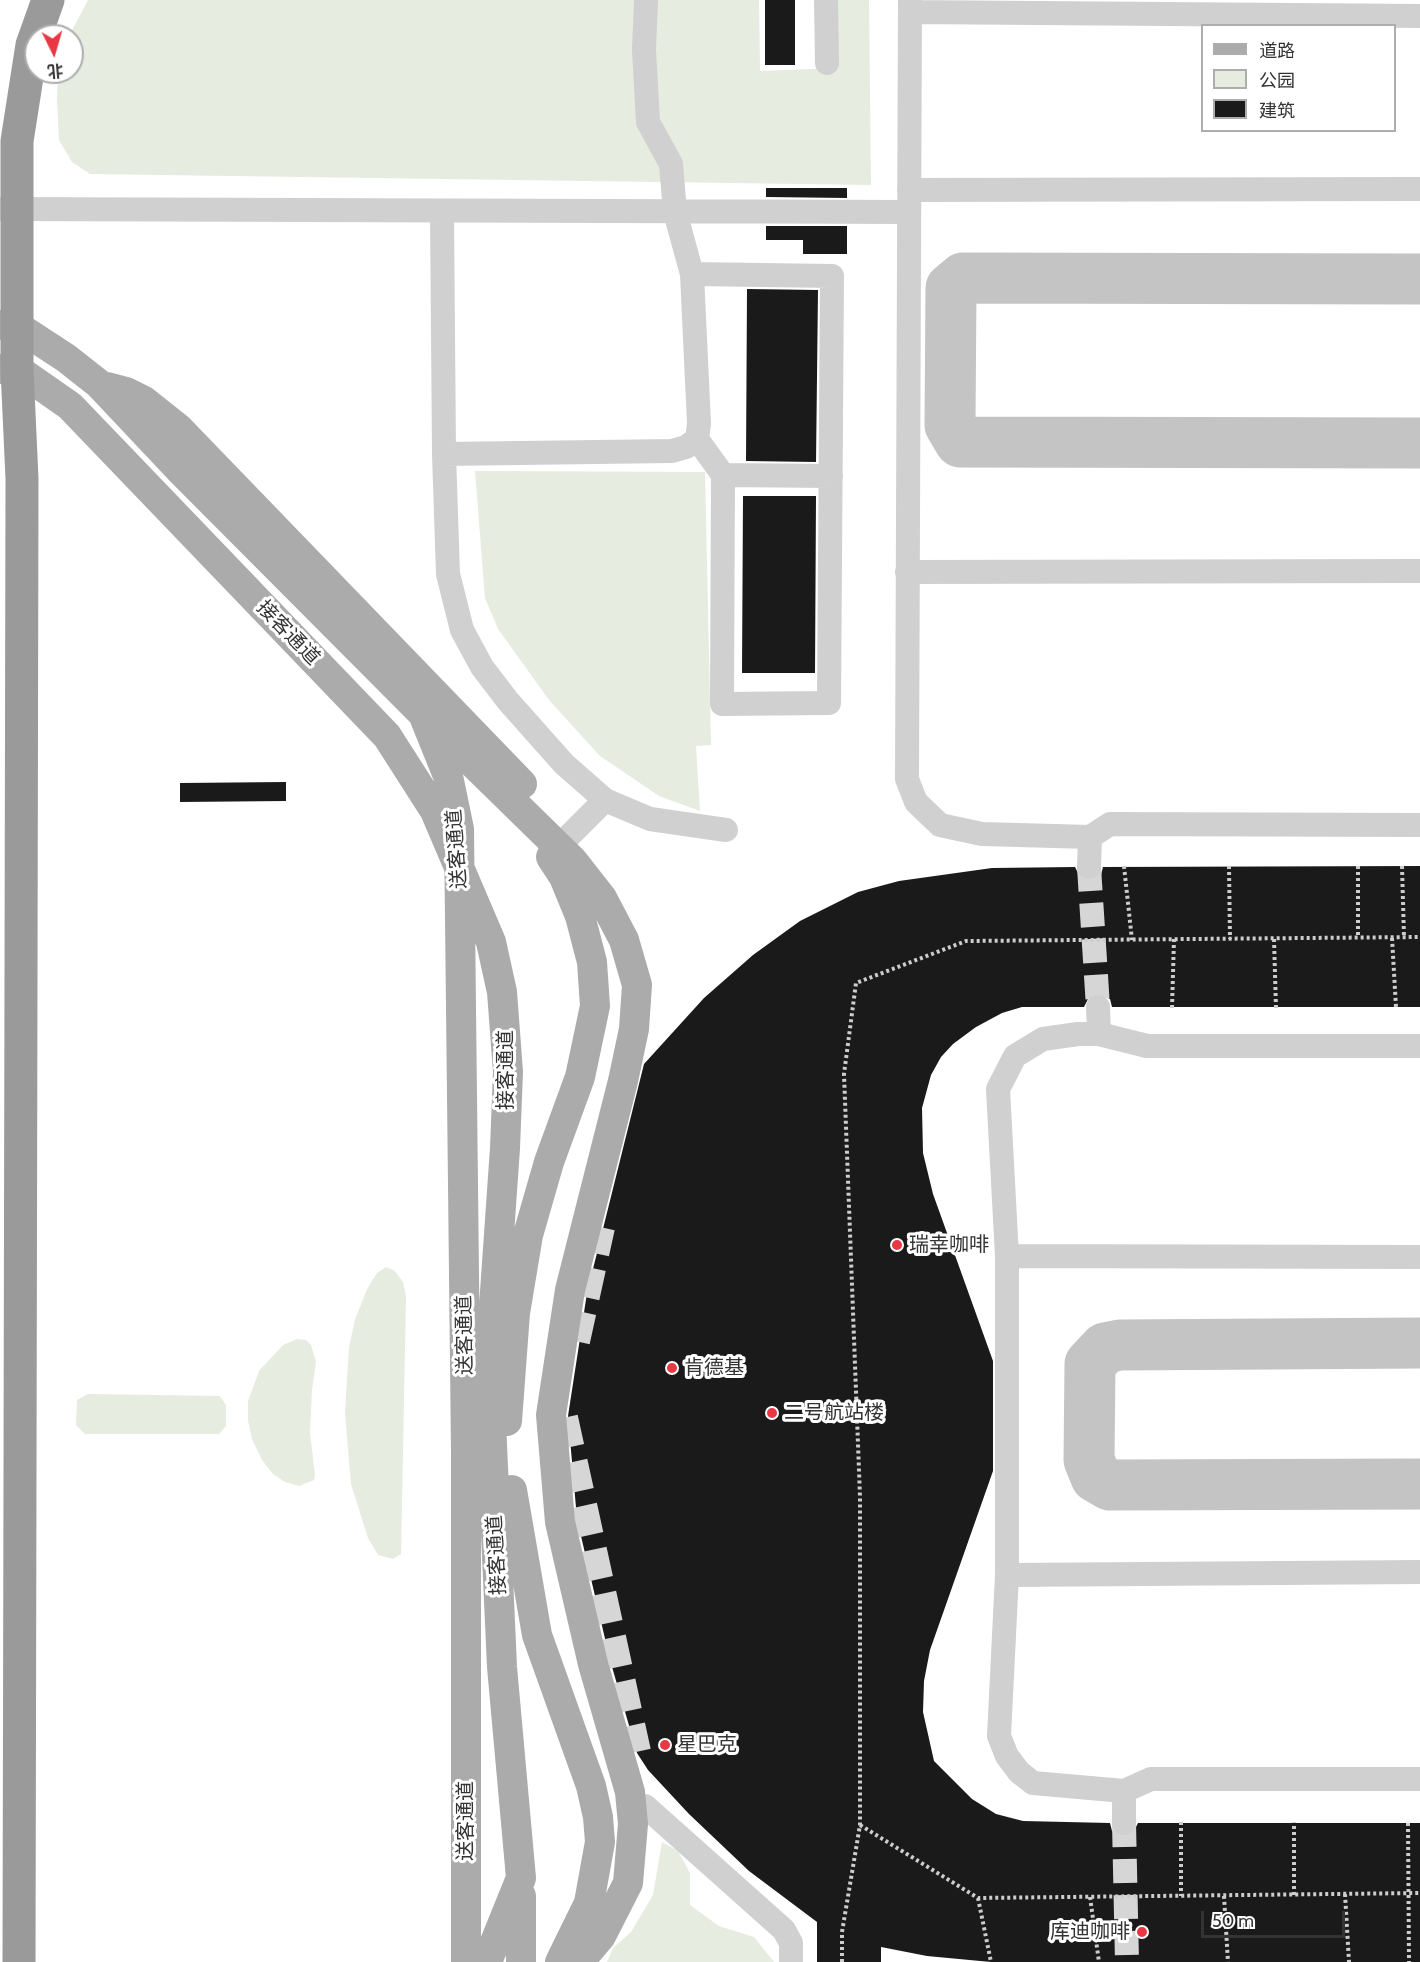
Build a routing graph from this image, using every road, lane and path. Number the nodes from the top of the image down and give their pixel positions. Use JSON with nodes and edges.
{"nodes":[{"id":1,"x":48,"y":0,"type":"edge"},
{"id":2,"x":646,"y":0,"type":"edge"},
{"id":3,"x":826,"y":0,"type":"edge"},
{"id":4,"x":910,"y":6,"type":"edge"},
{"id":5,"x":1420,"y":16,"type":"edge"},
{"id":6,"x":827,"y":63,"type":"dead end"},
{"id":7,"x":1420,"y":189,"type":"edge"},
{"id":8,"x":909,"y":201,"type":"junction"},
{"id":9,"x":9,"y":209,"type":"edge"},
{"id":10,"x":442,"y":212,"type":"junction"},
{"id":11,"x":675,"y":212,"type":"junction"},
{"id":12,"x":692,"y":274,"type":"junction"},
{"id":13,"x":9,"y":325,"type":"edge"},
{"id":14,"x":9,"y":369,"type":"edge"},
{"id":15,"x":99,"y":384,"type":"junction"},
{"id":16,"x":697,"y":439,"type":"junction"},
{"id":17,"x":444,"y":454,"type":"junction"},
{"id":18,"x":723,"y":475,"type":"junction"},
{"id":19,"x":831,"y":476,"type":"junction"},
{"id":20,"x":1420,"y":571,"type":"edge"},
{"id":21,"x":908,"y":572,"type":"junction"},
{"id":22,"x":423,"y":714,"type":"junction"},
{"id":23,"x":605,"y":800,"type":"junction"},
{"id":24,"x":528,"y":818,"type":"junction"},
{"id":25,"x":1420,"y":825,"type":"edge"},
{"id":26,"x":726,"y":830,"type":"dead end"},
{"id":27,"x":568,"y":837,"type":"junction"},
{"id":28,"x":1090,"y":837,"type":"junction"},
{"id":29,"x":1124,"y":866,"type":"dead end"},
{"id":30,"x":1230,"y":866,"type":"dead end"},
{"id":31,"x":1358,"y":866,"type":"dead end"},
{"id":32,"x":1402,"y":866,"type":"dead end"},
{"id":33,"x":1089,"y":867,"type":"tunnel mouth"},
{"id":34,"x":1358,"y":938,"type":"junction"},
{"id":35,"x":1392,"y":938,"type":"junction"},
{"id":36,"x":1404,"y":938,"type":"junction"},
{"id":37,"x":1420,"y":938,"type":"edge"},
{"id":38,"x":1174,"y":939,"type":"junction"},
{"id":39,"x":1230,"y":939,"type":"junction"},
{"id":40,"x":1274,"y":939,"type":"junction"},
{"id":41,"x":1132,"y":940,"type":"junction"},
{"id":42,"x":1098,"y":1007,"type":"tunnel mouth"},
{"id":43,"x":1396,"y":1007,"type":"dead end"},
{"id":44,"x":1172,"y":1008,"type":"dead end"},
{"id":45,"x":1276,"y":1008,"type":"dead end"},
{"id":46,"x":1099,"y":1034,"type":"junction"},
{"id":47,"x":1420,"y":1046,"type":"edge"},
{"id":48,"x":634,"y":1078,"type":"dead end"},
{"id":49,"x":1007,"y":1256,"type":"junction"},
{"id":50,"x":1420,"y":1257,"type":"edge"},
{"id":51,"x":1420,"y":1572,"type":"edge"},
{"id":52,"x":1007,"y":1575,"type":"junction"},
{"id":53,"x":636,"y":1752,"type":"tunnel mouth"},
{"id":54,"x":1420,"y":1779,"type":"edge"},
{"id":55,"x":1124,"y":1791,"type":"junction"},
{"id":56,"x":645,"y":1806,"type":"junction"},
{"id":57,"x":1181,"y":1822,"type":"dead end"},
{"id":58,"x":1294,"y":1822,"type":"dead end"},
{"id":59,"x":1124,"y":1823,"type":"tunnel mouth"},
{"id":60,"x":1408,"y":1823,"type":"dead end"},
{"id":61,"x":860,"y":1825,"type":"junction"},
{"id":62,"x":521,"y":1878,"type":"junction"},
{"id":63,"x":1409,"y":1893,"type":"junction"},
{"id":64,"x":1420,"y":1893,"type":"edge"},
{"id":65,"x":1345,"y":1894,"type":"junction"},
{"id":66,"x":1294,"y":1895,"type":"junction"},
{"id":67,"x":1181,"y":1896,"type":"junction"},
{"id":68,"x":1224,"y":1896,"type":"junction"},
{"id":69,"x":1090,"y":1897,"type":"junction"},
{"id":70,"x":978,"y":1898,"type":"junction"},
{"id":71,"x":19,"y":1962,"type":"edge"},
{"id":72,"x":466,"y":1962,"type":"edge"},
{"id":73,"x":487,"y":1962,"type":"edge"},
{"id":74,"x":520,"y":1962,"type":"edge"},
{"id":75,"x":560,"y":1962,"type":"edge"},
{"id":76,"x":579,"y":1962,"type":"edge"},
{"id":77,"x":595,"y":1962,"type":"edge"},
{"id":78,"x":791,"y":1962,"type":"edge"},
{"id":79,"x":843,"y":1962,"type":"edge"},
{"id":80,"x":991,"y":1962,"type":"edge"},
{"id":81,"x":1099,"y":1962,"type":"edge"},
{"id":82,"x":1228,"y":1962,"type":"edge"},
{"id":83,"x":1349,"y":1962,"type":"edge"},
{"id":84,"x":1409,"y":1962,"type":"edge"}],
"edges":[{"from":1,"to":9,"type":"highway"},
{"from":2,"to":11,"type":"street"},
{"from":3,"to":6,"type":"street"},
{"from":4,"to":5,"type":"street"},
{"from":4,"to":8,"type":"street"},
{"from":7,"to":8,"type":"street"},
{"from":8,"to":11,"type":"street"},
{"from":8,"to":21,"type":"street"},
{"from":9,"to":10,"type":"street"},
{"from":9,"to":13,"type":"highway"},
{"from":10,"to":11,"type":"street"},
{"from":10,"to":17,"type":"street"},
{"from":11,"to":12,"type":"street"},
{"from":12,"to":16,"type":"street"},
{"from":12,"to":19,"type":"street"},
{"from":13,"to":14,"type":"highway"},
{"from":13,"to":15,"type":"main road"},
{"from":14,"to":62,"type":"main road","name":"接客通道"},
{"from":14,"to":71,"type":"highway"},
{"from":15,"to":22,"type":"main road","name":"送客通道"},
{"from":15,"to":27,"type":"main road"},
{"from":16,"to":17,"type":"street"},
{"from":16,"to":18,"type":"street"},
{"from":17,"to":23,"type":"street"},
{"from":18,"to":19,"type":"street"},
{"from":18,"to":19,"type":"street"},
{"from":20,"to":21,"type":"street"},
{"from":21,"to":28,"type":"street"},
{"from":22,"to":24,"type":"main road","name":"送客通道"},
{"from":22,"to":72,"type":"main road","name":"送客通道"},
{"from":23,"to":26,"type":"street"},
{"from":23,"to":27,"type":"street"},
{"from":24,"to":75,"type":"main road","name":"送客通道"},
{"from":24,"to":76,"type":"main road","name":"送客通道"},
{"from":25,"to":28,"type":"street"},
{"from":27,"to":48,"type":"main road"},
{"from":28,"to":33,"type":"street"},
{"from":29,"to":41,"type":"path"},
{"from":30,"to":39,"type":"path"},
{"from":31,"to":34,"type":"path"},
{"from":32,"to":36,"type":"path"},
{"from":34,"to":35,"type":"path"},
{"from":34,"to":40,"type":"path"},
{"from":35,"to":36,"type":"path"},
{"from":35,"to":43,"type":"path"},
{"from":36,"to":37,"type":"path"},
{"from":38,"to":39,"type":"path"},
{"from":38,"to":41,"type":"path"},
{"from":38,"to":44,"type":"path"},
{"from":39,"to":40,"type":"path"},
{"from":40,"to":45,"type":"path"},
{"from":41,"to":61,"type":"path"},
{"from":42,"to":46,"type":"street"},
{"from":46,"to":47,"type":"street"},
{"from":46,"to":49,"type":"street"},
{"from":49,"to":50,"type":"street"},
{"from":49,"to":52,"type":"street"},
{"from":51,"to":52,"type":"street"},
{"from":52,"to":55,"type":"street"},
{"from":53,"to":56,"type":"main road"},
{"from":54,"to":55,"type":"street"},
{"from":55,"to":59,"type":"street"},
{"from":56,"to":77,"type":"main road"},
{"from":56,"to":78,"type":"street"},
{"from":57,"to":67,"type":"path"},
{"from":58,"to":66,"type":"path"},
{"from":60,"to":63,"type":"path"},
{"from":61,"to":70,"type":"path"},
{"from":61,"to":79,"type":"path"},
{"from":62,"to":73,"type":"main road","name":"接客通道"},
{"from":62,"to":74,"type":"main road"},
{"from":63,"to":64,"type":"path"},
{"from":63,"to":65,"type":"path"},
{"from":63,"to":84,"type":"path"},
{"from":65,"to":66,"type":"path"},
{"from":65,"to":83,"type":"path"},
{"from":66,"to":68,"type":"path"},
{"from":67,"to":68,"type":"path"},
{"from":67,"to":69,"type":"path"},
{"from":68,"to":82,"type":"path"},
{"from":69,"to":70,"type":"path"},
{"from":69,"to":81,"type":"path"},
{"from":70,"to":80,"type":"path"}]}
